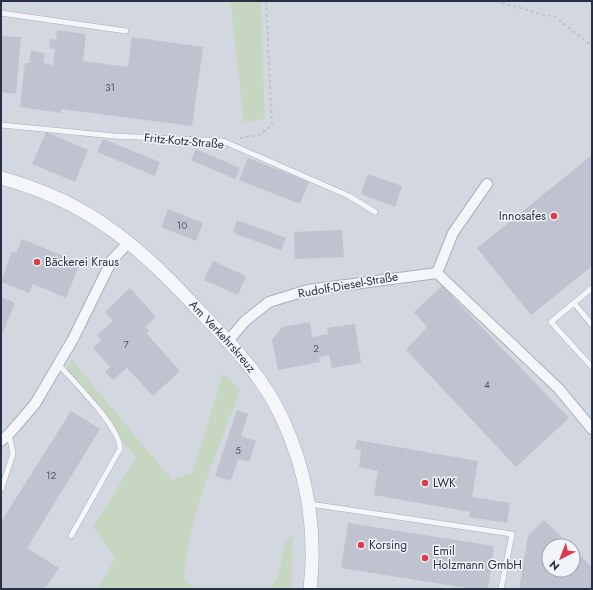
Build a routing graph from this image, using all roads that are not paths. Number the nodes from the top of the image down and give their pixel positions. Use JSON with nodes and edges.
{"nodes":[{"id":1,"x":1,"y":13,"type":"edge"},
{"id":2,"x":126,"y":31,"type":"dead end"},
{"id":3,"x":1,"y":126,"type":"edge"},
{"id":4,"x":1,"y":178,"type":"edge"},
{"id":5,"x":486,"y":184,"type":"dead end"},
{"id":6,"x":376,"y":212,"type":"dead end"},
{"id":7,"x":129,"y":242,"type":"junction"},
{"id":8,"x":437,"y":272,"type":"junction"},
{"id":9,"x":592,"y":288,"type":"edge"},
{"id":10,"x":574,"y":303,"type":"junction"},
{"id":11,"x":592,"y":325,"type":"edge"},
{"id":12,"x":228,"y":341,"type":"junction"},
{"id":13,"x":58,"y":364,"type":"junction"},
{"id":14,"x":592,"y":367,"type":"edge"},
{"id":15,"x":592,"y":429,"type":"edge"},
{"id":16,"x":9,"y":434,"type":"junction"},
{"id":17,"x":1,"y":441,"type":"edge"},
{"id":18,"x":1,"y":490,"type":"edge"},
{"id":19,"x":309,"y":503,"type":"junction"},
{"id":20,"x":70,"y":536,"type":"dead end"},
{"id":21,"x":310,"y":589,"type":"edge"},
{"id":22,"x":501,"y":589,"type":"edge"}],
"edges":[{"from":1,"to":2,"type":"lane"},
{"from":3,"to":6,"type":"lane","name":"Fritz-Kotz-Straße"},
{"from":4,"to":7,"type":"street","name":"Am Verkehrskreuz"},
{"from":5,"to":8,"type":"street"},
{"from":7,"to":12,"type":"street","name":"Am Verkehrskreuz"},
{"from":7,"to":13,"type":"street"},
{"from":8,"to":12,"type":"street","name":"Rudolf-Diesel-Straße"},
{"from":8,"to":15,"type":"street"},
{"from":9,"to":10,"type":"lane"},
{"from":10,"to":11,"type":"lane"},
{"from":10,"to":14,"type":"lane"},
{"from":12,"to":19,"type":"street","name":"Am Verkehrskreuz"},
{"from":13,"to":16,"type":"street"},
{"from":13,"to":20,"type":"lane"},
{"from":16,"to":17,"type":"street"},
{"from":16,"to":18,"type":"lane"},
{"from":19,"to":21,"type":"street","name":"Am Verkehrskreuz"},
{"from":19,"to":22,"type":"lane"}]}
